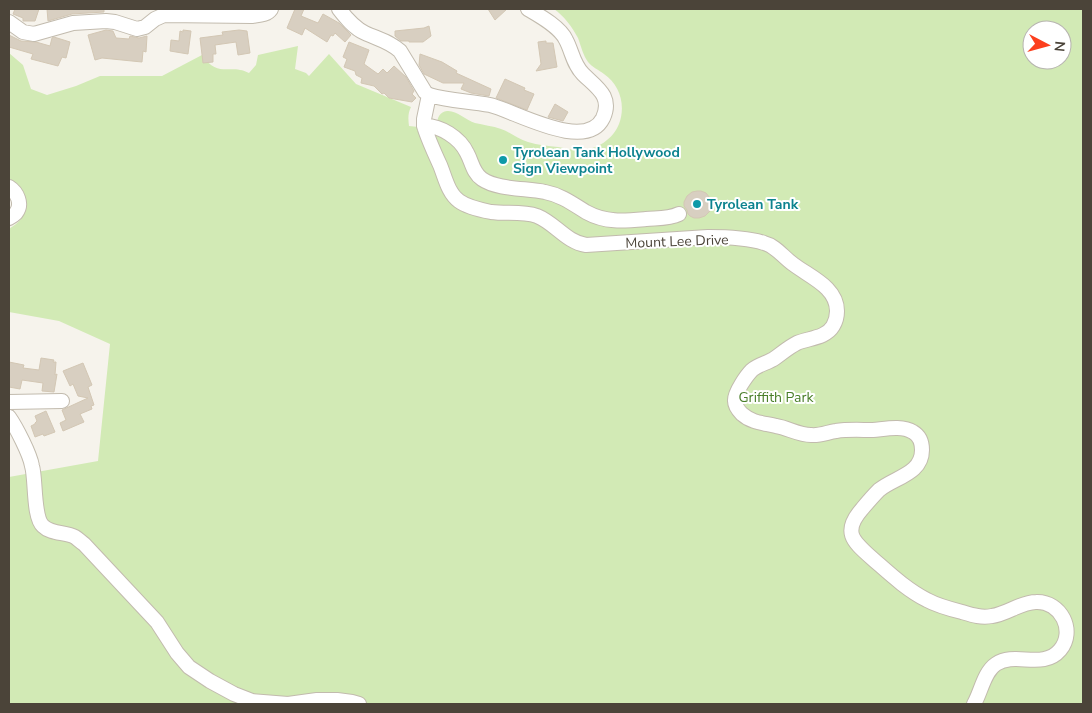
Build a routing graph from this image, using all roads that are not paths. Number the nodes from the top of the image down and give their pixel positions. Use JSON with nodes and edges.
{"nodes":[{"id":1,"x":270,"y":9,"type":"edge"},
{"id":2,"x":339,"y":9,"type":"edge"},
{"id":3,"x":528,"y":9,"type":"edge"},
{"id":4,"x":9,"y":22,"type":"edge"},
{"id":5,"x":429,"y":95,"type":"junction"},
{"id":6,"x":424,"y":126,"type":"junction"},
{"id":7,"x":9,"y":187,"type":"edge"},
{"id":8,"x":680,"y":214,"type":"dead end"},
{"id":9,"x":9,"y":218,"type":"edge"},
{"id":10,"x":62,"y":401,"type":"dead end"},
{"id":11,"x":9,"y":402,"type":"edge"},
{"id":12,"x":9,"y":419,"type":"edge"},
{"id":13,"x":359,"y":704,"type":"edge"},
{"id":14,"x":974,"y":704,"type":"edge"}],
"edges":[{"from":1,"to":4,"type":"street"},
{"from":2,"to":5,"type":"street"},
{"from":3,"to":5,"type":"street"},
{"from":5,"to":6,"type":"street"},
{"from":6,"to":8,"type":"street"},
{"from":6,"to":14,"type":"street","name":"Mount Lee Drive"},
{"from":7,"to":9,"type":"street"},
{"from":10,"to":11,"type":"street"},
{"from":12,"to":13,"type":"street"}]}
